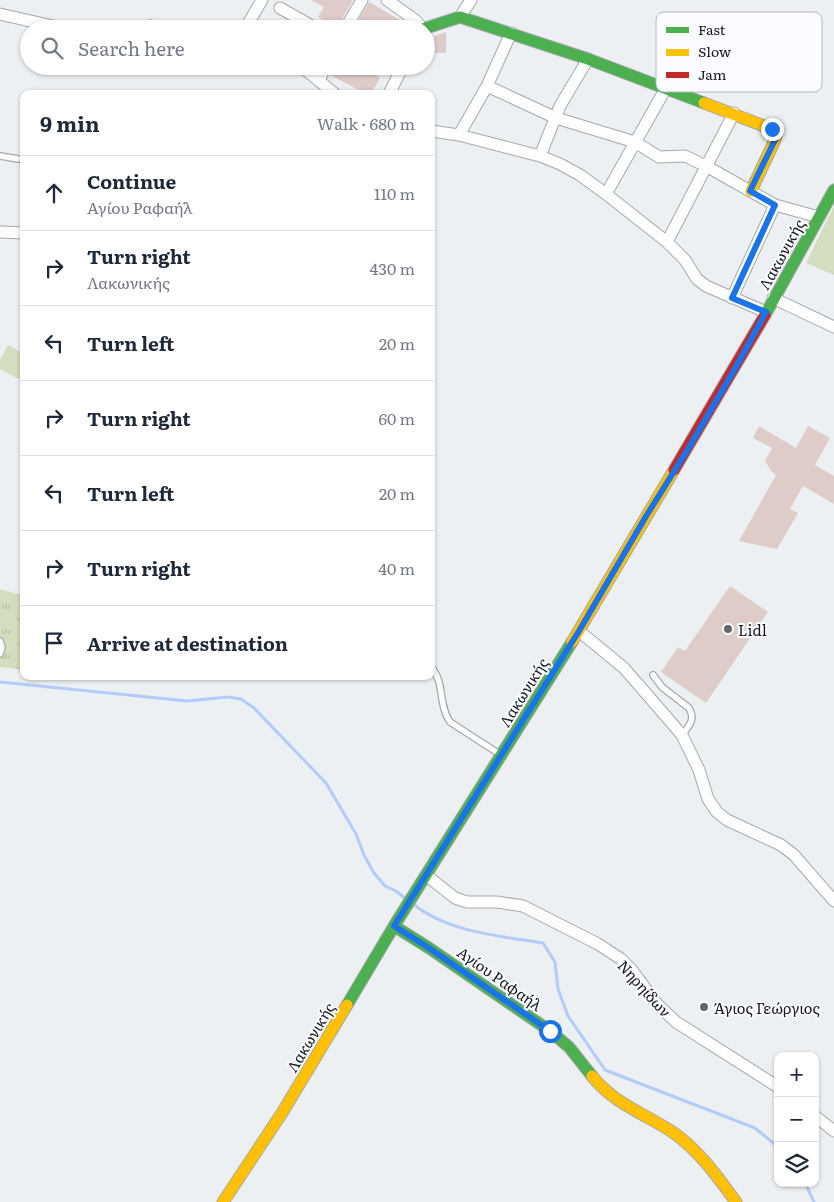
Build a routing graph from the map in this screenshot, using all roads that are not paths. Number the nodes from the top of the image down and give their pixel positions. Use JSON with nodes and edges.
{"nodes":[{"id":1,"x":262,"y":0,"type":"edge"},
{"id":2,"x":362,"y":0,"type":"edge"},
{"id":3,"x":386,"y":0,"type":"edge"},
{"id":4,"x":472,"y":0,"type":"edge"},
{"id":5,"x":280,"y":8,"type":"dead end"},
{"id":6,"x":0,"y":14,"type":"edge"},
{"id":7,"x":460,"y":17,"type":"junction"},
{"id":8,"x":26,"y":20,"type":"edge"},
{"id":9,"x":250,"y":20,"type":"edge"},
{"id":10,"x":301,"y":20,"type":"edge"},
{"id":11,"x":350,"y":20,"type":"edge"},
{"id":12,"x":416,"y":20,"type":"edge"},
{"id":13,"x":435,"y":25,"type":"edge"},
{"id":14,"x":511,"y":33,"type":"junction"},
{"id":15,"x":588,"y":59,"type":"junction"},
{"id":16,"x":313,"y":75,"type":"edge"},
{"id":17,"x":322,"y":75,"type":"edge"},
{"id":18,"x":396,"y":75,"type":"edge"},
{"id":19,"x":319,"y":80,"type":"junction"},
{"id":20,"x":656,"y":84,"type":"edge"},
{"id":21,"x":486,"y":86,"type":"junction"},
{"id":22,"x":330,"y":90,"type":"edge"},
{"id":23,"x":390,"y":90,"type":"edge"},
{"id":24,"x":664,"y":92,"type":"edge"},
{"id":25,"x":676,"y":92,"type":"edge"},
{"id":26,"x":734,"y":114,"type":"junction"},
{"id":27,"x":556,"y":118,"type":"junction"},
{"id":28,"x":435,"y":132,"type":"edge"},
{"id":29,"x":459,"y":135,"type":"junction"},
{"id":30,"x":635,"y":142,"type":"junction"},
{"id":31,"x":0,"y":156,"type":"edge"},
{"id":32,"x":540,"y":156,"type":"junction"},
{"id":33,"x":18,"y":159,"type":"dead end"},
{"id":34,"x":706,"y":166,"type":"junction"},
{"id":35,"x":834,"y":190,"type":"edge"},
{"id":36,"x":750,"y":191,"type":"junction"},
{"id":37,"x":606,"y":194,"type":"junction"},
{"id":38,"x":775,"y":205,"type":"junction"},
{"id":39,"x":819,"y":217,"type":"junction"},
{"id":40,"x":0,"y":232,"type":"edge"},
{"id":41,"x":20,"y":233,"type":"edge"},
{"id":42,"x":667,"y":242,"type":"junction"},
{"id":43,"x":732,"y":298,"type":"junction"},
{"id":44,"x":773,"y":298,"type":"junction"},
{"id":45,"x":766,"y":312,"type":"junction"},
{"id":46,"x":834,"y":327,"type":"edge"},
{"id":47,"x":579,"y":631,"type":"junction"},
{"id":48,"x":0,"y":641,"type":"edge"},
{"id":49,"x":0,"y":654,"type":"edge"},
{"id":50,"x":435,"y":673,"type":"edge"},
{"id":51,"x":653,"y":675,"type":"dead end"},
{"id":52,"x":682,"y":735,"type":"junction"},
{"id":53,"x":500,"y":755,"type":"junction"},
{"id":54,"x":425,"y":876,"type":"junction"},
{"id":55,"x":834,"y":901,"type":"edge"},
{"id":56,"x":394,"y":926,"type":"junction"},
{"id":57,"x":774,"y":1084,"type":"edge"},
{"id":58,"x":819,"y":1119,"type":"edge"},
{"id":59,"x":834,"y":1131,"type":"edge"},
{"id":60,"x":734,"y":1201,"type":"edge"},
{"id":61,"x":223,"y":1202,"type":"edge"}],
"edges":[{"from":1,"to":9,"type":"street"},
{"from":2,"to":11,"type":"street"},
{"from":3,"to":12,"type":"street"},
{"from":4,"to":7,"type":"street"},
{"from":5,"to":10,"type":"street"},
{"from":6,"to":8,"type":"street"},
{"from":7,"to":13,"type":"main road"},
{"from":7,"to":14,"type":"main road"},
{"from":14,"to":15,"type":"main road"},
{"from":14,"to":21,"type":"street"},
{"from":15,"to":20,"type":"main road"},
{"from":15,"to":27,"type":"street"},
{"from":16,"to":19,"type":"street"},
{"from":17,"to":19,"type":"street"},
{"from":18,"to":23,"type":"street"},
{"from":19,"to":22,"type":"street"},
{"from":21,"to":27,"type":"street"},
{"from":21,"to":29,"type":"street"},
{"from":24,"to":30,"type":"street"},
{"from":25,"to":26,"type":"main road"},
{"from":26,"to":34,"type":"street"},
{"from":26,"to":36,"type":"main road"},
{"from":27,"to":30,"type":"street"},
{"from":27,"to":32,"type":"street"},
{"from":28,"to":29,"type":"street"},
{"from":29,"to":32,"type":"street"},
{"from":30,"to":34,"type":"street"},
{"from":30,"to":37,"type":"street"},
{"from":31,"to":33,"type":"lane"},
{"from":32,"to":37,"type":"street"},
{"from":34,"to":36,"type":"street"},
{"from":34,"to":42,"type":"street"},
{"from":35,"to":39,"type":"main road","name":"Λακωνικής"},
{"from":36,"to":38,"type":"street"},
{"from":37,"to":42,"type":"street"},
{"from":38,"to":39,"type":"street"},
{"from":38,"to":43,"type":"street"},
{"from":39,"to":44,"type":"main road","name":"Λακωνικής"},
{"from":40,"to":41,"type":"street"},
{"from":42,"to":43,"type":"street"},
{"from":43,"to":45,"type":"street"},
{"from":44,"to":45,"type":"main road","name":"Λακωνικής"},
{"from":44,"to":46,"type":"street"},
{"from":45,"to":47,"type":"main road","name":"Λακωνικής"},
{"from":47,"to":52,"type":"street"},
{"from":47,"to":53,"type":"main road","name":"Λακωνικής"},
{"from":48,"to":49,"type":"lane"},
{"from":50,"to":53,"type":"lane"},
{"from":51,"to":52,"type":"lane"},
{"from":52,"to":55,"type":"street"},
{"from":53,"to":54,"type":"main road","name":"Λακωνικής"},
{"from":54,"to":56,"type":"main road","name":"Λακωνικής"},
{"from":54,"to":57,"type":"street","name":"Νηρηίδων"},
{"from":56,"to":60,"type":"main road","name":"Αγίου Ραφαήλ"},
{"from":56,"to":61,"type":"main road","name":"Λακωνικής"},
{"from":58,"to":59,"type":"street"}]}
